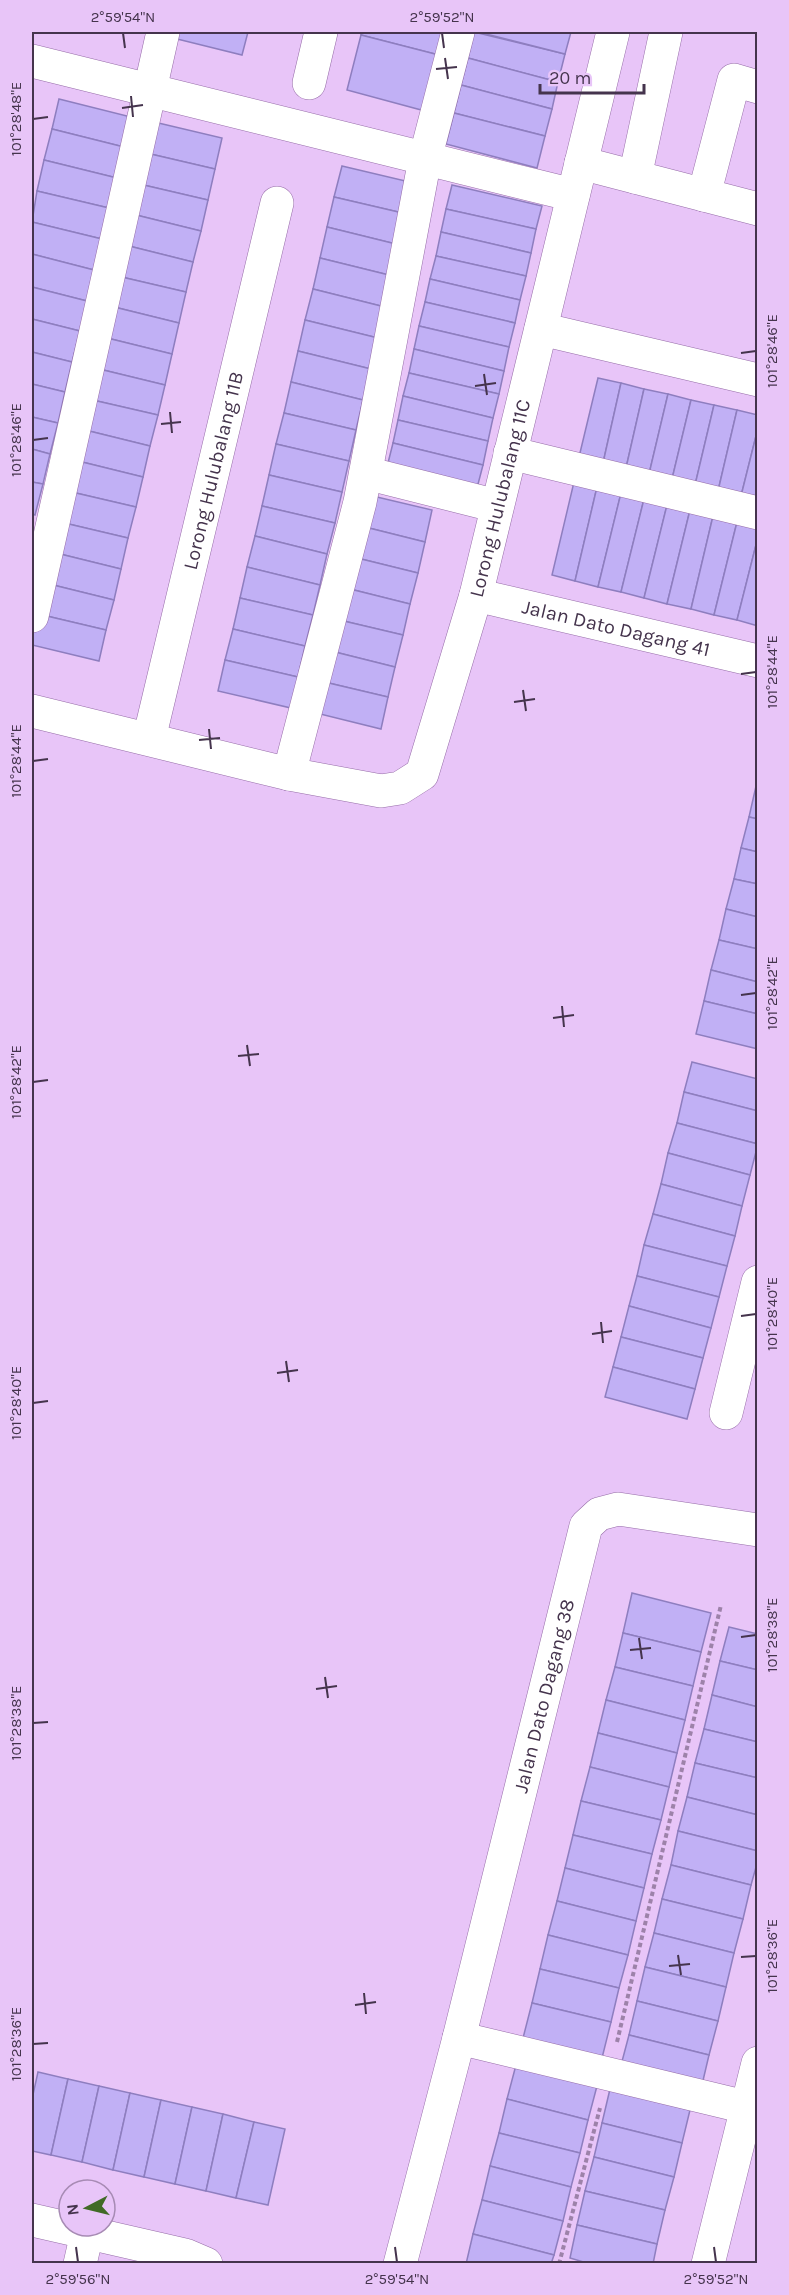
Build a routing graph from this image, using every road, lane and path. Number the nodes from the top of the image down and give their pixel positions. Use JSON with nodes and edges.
{"nodes":[{"id":1,"x":163,"y":32,"type":"edge"},
{"id":2,"x":321,"y":32,"type":"edge"},
{"id":3,"x":458,"y":32,"type":"edge"},
{"id":4,"x":613,"y":32,"type":"edge"},
{"id":5,"x":666,"y":32,"type":"edge"},
{"id":6,"x":32,"y":61,"type":"edge"},
{"id":7,"x":309,"y":83,"type":"dead end"},
{"id":8,"x":758,"y":87,"type":"edge"},
{"id":9,"x":149,"y":90,"type":"junction"},
{"id":10,"x":425,"y":159,"type":"junction"},
{"id":11,"x":580,"y":163,"type":"junction"},
{"id":12,"x":634,"y":177,"type":"junction"},
{"id":13,"x":573,"y":195,"type":"junction"},
{"id":14,"x":704,"y":195,"type":"junction"},
{"id":15,"x":278,"y":203,"type":"dead end"},
{"id":16,"x":758,"y":209,"type":"edge"},
{"id":17,"x":541,"y":329,"type":"junction"},
{"id":18,"x":758,"y":380,"type":"edge"},
{"id":19,"x":510,"y":453,"type":"junction"},
{"id":20,"x":366,"y":473,"type":"junction"},
{"id":21,"x":497,"y":506,"type":"junction"},
{"id":22,"x":758,"y":513,"type":"edge"},
{"id":23,"x":476,"y":595,"type":"junction"},
{"id":24,"x":32,"y":616,"type":"edge"},
{"id":25,"x":758,"y":661,"type":"edge"},
{"id":26,"x":32,"y":711,"type":"edge"},
{"id":27,"x":148,"y":739,"type":"junction"},
{"id":28,"x":289,"y":774,"type":"junction"},
{"id":29,"x":758,"y":1282,"type":"edge"},
{"id":30,"x":726,"y":1413,"type":"dead end"},
{"id":31,"x":758,"y":1530,"type":"edge"},
{"id":32,"x":721,"y":1605,"type":"dead end"},
{"id":33,"x":459,"y":2038,"type":"junction"},
{"id":34,"x":758,"y":2063,"type":"edge"},
{"id":35,"x":609,"y":2075,"type":"junction"},
{"id":36,"x":752,"y":2109,"type":"edge"},
{"id":37,"x":32,"y":2220,"type":"edge"},
{"id":38,"x":84,"y":2248,"type":"edge"},
{"id":39,"x":195,"y":2259,"type":"edge"},
{"id":40,"x":400,"y":2264,"type":"edge"},
{"id":41,"x":559,"y":2264,"type":"edge"},
{"id":42,"x":708,"y":2264,"type":"edge"}],
"edges":[{"from":1,"to":9,"type":"street"},
{"from":2,"to":7,"type":"street"},
{"from":3,"to":10,"type":"street"},
{"from":4,"to":11,"type":"street","name":"Lorong Hulubalang 11C"},
{"from":5,"to":12,"type":"street"},
{"from":6,"to":9,"type":"street"},
{"from":8,"to":14,"type":"street"},
{"from":9,"to":10,"type":"street"},
{"from":9,"to":24,"type":"street"},
{"from":10,"to":13,"type":"street"},
{"from":10,"to":20,"type":"street"},
{"from":11,"to":12,"type":"street"},
{"from":11,"to":13,"type":"street","name":"Lorong Hulubalang 11C"},
{"from":12,"to":14,"type":"street"},
{"from":13,"to":17,"type":"street","name":"Lorong Hulubalang 11C"},
{"from":14,"to":16,"type":"street"},
{"from":15,"to":27,"type":"street","name":"Lorong Hulubalang 11B"},
{"from":17,"to":18,"type":"street"},
{"from":17,"to":19,"type":"street","name":"Lorong Hulubalang 11C"},
{"from":19,"to":21,"type":"street","name":"Lorong Hulubalang 11C"},
{"from":19,"to":22,"type":"street"},
{"from":20,"to":21,"type":"street"},
{"from":20,"to":28,"type":"street"},
{"from":21,"to":23,"type":"street","name":"Lorong Hulubalang 11C"},
{"from":23,"to":25,"type":"street","name":"Jalan Dato Dagang 41"},
{"from":23,"to":28,"type":"street","name":"Lorong Hulubalang 11C"},
{"from":26,"to":27,"type":"street"},
{"from":27,"to":28,"type":"street"},
{"from":29,"to":30,"type":"street"},
{"from":31,"to":33,"type":"street","name":"Jalan Dato Dagang 38"},
{"from":32,"to":35,"type":"path"},
{"from":33,"to":35,"type":"street"},
{"from":33,"to":40,"type":"street","name":"Jalan Dato Dagang 38"},
{"from":34,"to":36,"type":"street"},
{"from":35,"to":36,"type":"street"},
{"from":35,"to":41,"type":"path"},
{"from":36,"to":42,"type":"street"},
{"from":37,"to":38,"type":"street"},
{"from":38,"to":39,"type":"street"}]}
